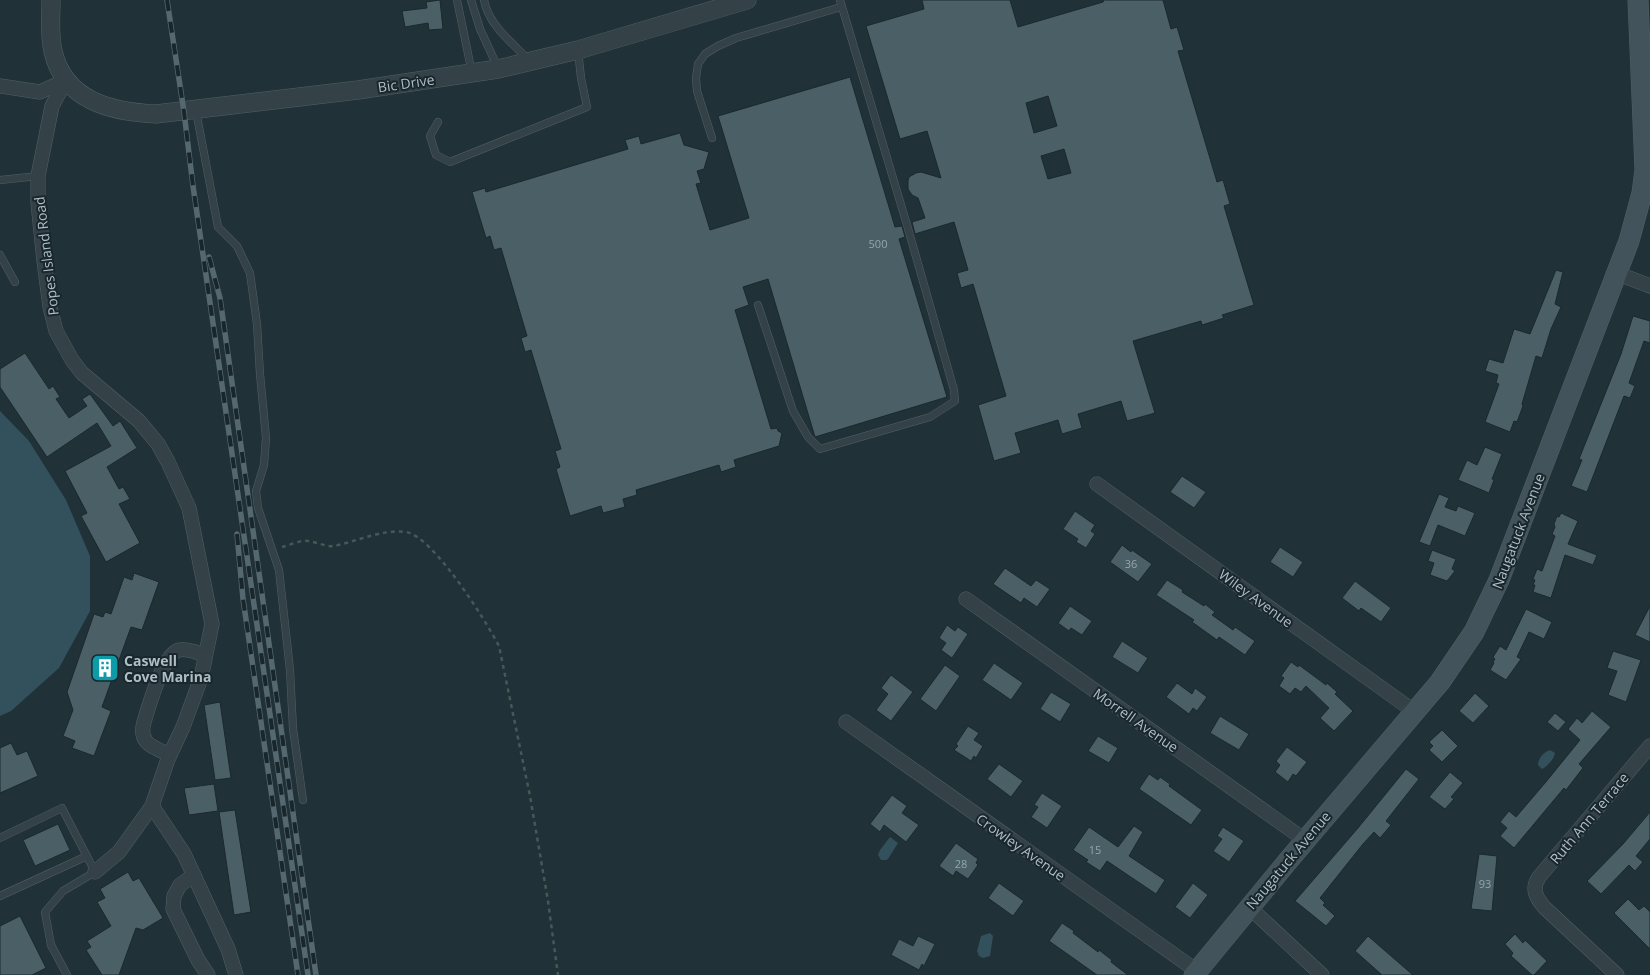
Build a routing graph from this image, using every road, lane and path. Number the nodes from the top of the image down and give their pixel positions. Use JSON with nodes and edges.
{"nodes":[{"id":1,"x":51,"y":0,"type":"edge"},
{"id":2,"x":457,"y":0,"type":"edge"},
{"id":3,"x":472,"y":0,"type":"edge"},
{"id":4,"x":484,"y":0,"type":"edge"},
{"id":5,"x":747,"y":0,"type":"edge"},
{"id":6,"x":1638,"y":0,"type":"edge"},
{"id":7,"x":840,"y":4,"type":"edge"},
{"id":8,"x":578,"y":50,"type":"junction"},
{"id":9,"x":531,"y":62,"type":"junction"},
{"id":10,"x":498,"y":68,"type":"junction"},
{"id":11,"x":472,"y":73,"type":"junction"},
{"id":12,"x":66,"y":80,"type":"junction"},
{"id":13,"x":0,"y":86,"type":"edge"},
{"id":14,"x":196,"y":110,"type":"junction"},
{"id":15,"x":438,"y":122,"type":"dead end"},
{"id":16,"x":712,"y":138,"type":"dead end"},
{"id":17,"x":38,"y":176,"type":"junction"},
{"id":18,"x":0,"y":180,"type":"edge"},
{"id":19,"x":0,"y":255,"type":"edge"},
{"id":20,"x":1616,"y":274,"type":"junction"},
{"id":21,"x":15,"y":282,"type":"dead end"},
{"id":22,"x":1650,"y":286,"type":"edge"},
{"id":23,"x":758,"y":305,"type":"dead end"},
{"id":24,"x":1097,"y":484,"type":"dead end"},
{"id":25,"x":273,"y":549,"type":"junction"},
{"id":26,"x":966,"y":599,"type":"dead end"},
{"id":27,"x":205,"y":655,"type":"junction"},
{"id":28,"x":1415,"y":712,"type":"junction"},
{"id":29,"x":846,"y":722,"type":"dead end"},
{"id":30,"x":1650,"y":746,"type":"edge"},
{"id":31,"x":170,"y":755,"type":"junction"},
{"id":32,"x":303,"y":800,"type":"dead end"},
{"id":33,"x":152,"y":806,"type":"junction"},
{"id":34,"x":0,"y":838,"type":"edge"},
{"id":35,"x":1305,"y":840,"type":"junction"},
{"id":36,"x":87,"y":856,"type":"junction"},
{"id":37,"x":95,"y":872,"type":"junction"},
{"id":38,"x":194,"y":875,"type":"junction"},
{"id":39,"x":0,"y":896,"type":"edge"},
{"id":40,"x":1249,"y":907,"type":"junction"},
{"id":41,"x":1196,"y":973,"type":"edge"},
{"id":42,"x":67,"y":975,"type":"edge"},
{"id":43,"x":208,"y":975,"type":"edge"},
{"id":44,"x":236,"y":975,"type":"edge"},
{"id":45,"x":558,"y":975,"type":"edge"},
{"id":46,"x":1322,"y":975,"type":"edge"},
{"id":47,"x":1617,"y":975,"type":"edge"}],
"edges":[{"from":1,"to":12,"type":"street"},
{"from":2,"to":11,"type":"lane"},
{"from":3,"to":10,"type":"lane"},
{"from":4,"to":9,"type":"lane"},
{"from":5,"to":8,"type":"street","name":"Bic Drive"},
{"from":6,"to":20,"type":"main road","name":"Naugatuck Avenue"},
{"from":7,"to":16,"type":"lane"},
{"from":7,"to":23,"type":"lane"},
{"from":8,"to":9,"type":"street","name":"Bic Drive"},
{"from":8,"to":15,"type":"lane"},
{"from":9,"to":10,"type":"street","name":"Bic Drive"},
{"from":10,"to":11,"type":"street","name":"Bic Drive"},
{"from":11,"to":14,"type":"street","name":"Bic Drive"},
{"from":12,"to":13,"type":"street"},
{"from":12,"to":14,"type":"street","name":"Bic Drive"},
{"from":12,"to":17,"type":"street","name":"Popes Island Road"},
{"from":14,"to":25,"type":"lane"},
{"from":17,"to":18,"type":"lane"},
{"from":17,"to":27,"type":"street","name":"Popes Island Road"},
{"from":19,"to":21,"type":"lane"},
{"from":20,"to":22,"type":"street"},
{"from":20,"to":28,"type":"main road","name":"Naugatuck Avenue"},
{"from":24,"to":28,"type":"street","name":"Wiley Avenue"},
{"from":25,"to":32,"type":"lane"},
{"from":25,"to":45,"type":"path"},
{"from":26,"to":35,"type":"street","name":"Morrell Avenue"},
{"from":27,"to":31,"type":"street","name":"Popes Island Road"},
{"from":27,"to":31,"type":"street"},
{"from":28,"to":35,"type":"main road","name":"Naugatuck Avenue"},
{"from":29,"to":41,"type":"street","name":"Crowley Avenue"},
{"from":30,"to":47,"type":"street","name":"Ruth Ann Terrace"},
{"from":31,"to":33,"type":"street","name":"Popes Island Road"},
{"from":33,"to":37,"type":"street","name":"Popes Island Road"},
{"from":33,"to":38,"type":"street"},
{"from":34,"to":36,"type":"lane"},
{"from":35,"to":40,"type":"main road","name":"Naugatuck Avenue"},
{"from":36,"to":37,"type":"lane"},
{"from":36,"to":39,"type":"lane"},
{"from":37,"to":42,"type":"lane"},
{"from":38,"to":43,"type":"street"},
{"from":38,"to":44,"type":"street"},
{"from":40,"to":41,"type":"main road","name":"Naugatuck Avenue"},
{"from":40,"to":46,"type":"street"}]}
